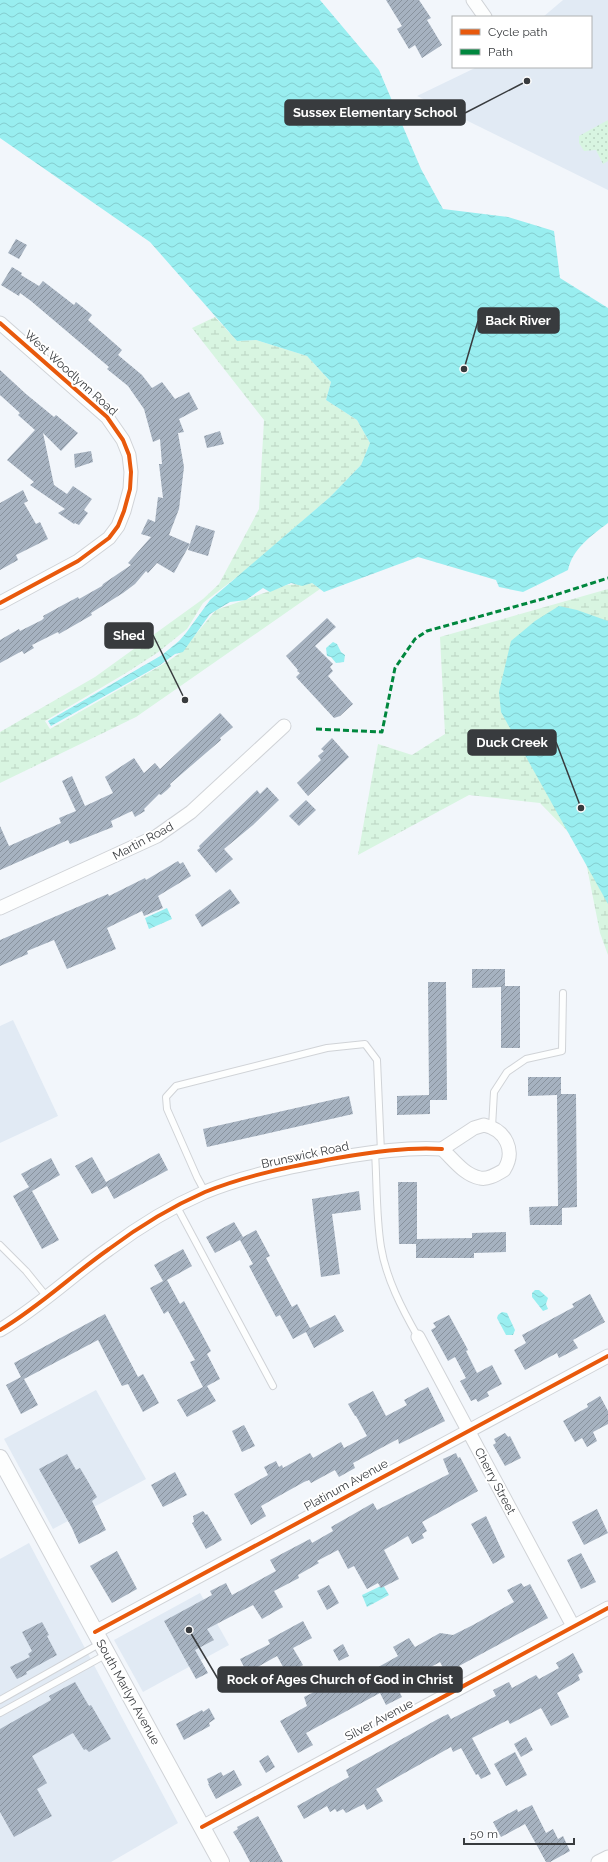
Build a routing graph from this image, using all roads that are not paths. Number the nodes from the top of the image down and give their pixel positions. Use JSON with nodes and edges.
{"nodes":[{"id":1,"x":473,"y":0,"type":"edge"},
{"id":2,"x":484,"y":16,"type":"edge"},
{"id":3,"x":0,"y":323,"type":"edge"},
{"id":4,"x":0,"y":603,"type":"edge"},
{"id":5,"x":284,"y":726,"type":"dead end"},
{"id":6,"x":0,"y":908,"type":"edge"},
{"id":7,"x":563,"y":993,"type":"dead end"},
{"id":8,"x":492,"y":1127,"type":"junction"},
{"id":9,"x":442,"y":1149,"type":"junction"},
{"id":10,"x":378,"y":1152,"type":"junction"},
{"id":11,"x":206,"y":1192,"type":"junction"},
{"id":12,"x":177,"y":1207,"type":"junction"},
{"id":13,"x":0,"y":1245,"type":"edge"},
{"id":14,"x":47,"y":1298,"type":"junction"},
{"id":15,"x":0,"y":1330,"type":"edge"},
{"id":16,"x":418,"y":1337,"type":"joint"},
{"id":17,"x":608,"y":1356,"type":"edge"},
{"id":18,"x":272,"y":1386,"type":"dead end"},
{"id":19,"x":468,"y":1430,"type":"junction"},
{"id":20,"x":0,"y":1458,"type":"edge"},
{"id":21,"x":608,"y":1608,"type":"edge"},
{"id":22,"x":573,"y":1626,"type":"junction"},
{"id":23,"x":101,"y":1643,"type":"junction"},
{"id":24,"x":0,"y":1700,"type":"edge"},
{"id":25,"x":0,"y":1713,"type":"edge"},
{"id":26,"x":202,"y":1827,"type":"junction"},
{"id":27,"x":608,"y":1857,"type":"edge"},
{"id":28,"x":221,"y":1862,"type":"edge"},
{"id":29,"x":598,"y":1862,"type":"edge"}],
"edges":[{"from":1,"to":2,"type":"street"},
{"from":3,"to":4,"type":"street","name":"West Woodlynn Road"},
{"from":5,"to":6,"type":"street","name":"Martin Road"},
{"from":7,"to":8,"type":"lane"},
{"from":8,"to":9,"type":"street"},
{"from":8,"to":9,"type":"street"},
{"from":9,"to":10,"type":"street","name":"Brunswick Road"},
{"from":10,"to":11,"type":"street","name":"Brunswick Road"},
{"from":10,"to":11,"type":"lane"},
{"from":10,"to":16,"type":"lane"},
{"from":11,"to":12,"type":"street","name":"Brunswick Road"},
{"from":12,"to":14,"type":"street","name":"Brunswick Road"},
{"from":12,"to":18,"type":"lane"},
{"from":13,"to":14,"type":"lane"},
{"from":14,"to":15,"type":"street","name":"Brunswick Road"},
{"from":16,"to":19,"type":"street","name":"Cherry Street"},
{"from":17,"to":19,"type":"street","name":"Platinum Avenue"},
{"from":19,"to":22,"type":"street","name":"Cherry Street"},
{"from":19,"to":23,"type":"street","name":"Platinum Avenue"},
{"from":20,"to":23,"type":"street","name":"South Marlyn Avenue"},
{"from":21,"to":22,"type":"street","name":"Silver Avenue"},
{"from":22,"to":26,"type":"street","name":"Silver Avenue"},
{"from":23,"to":24,"type":"lane"},
{"from":23,"to":25,"type":"lane"},
{"from":23,"to":26,"type":"street","name":"South Marlyn Avenue"},
{"from":26,"to":28,"type":"street","name":"South Marlyn Avenue"},
{"from":27,"to":29,"type":"street"}]}
